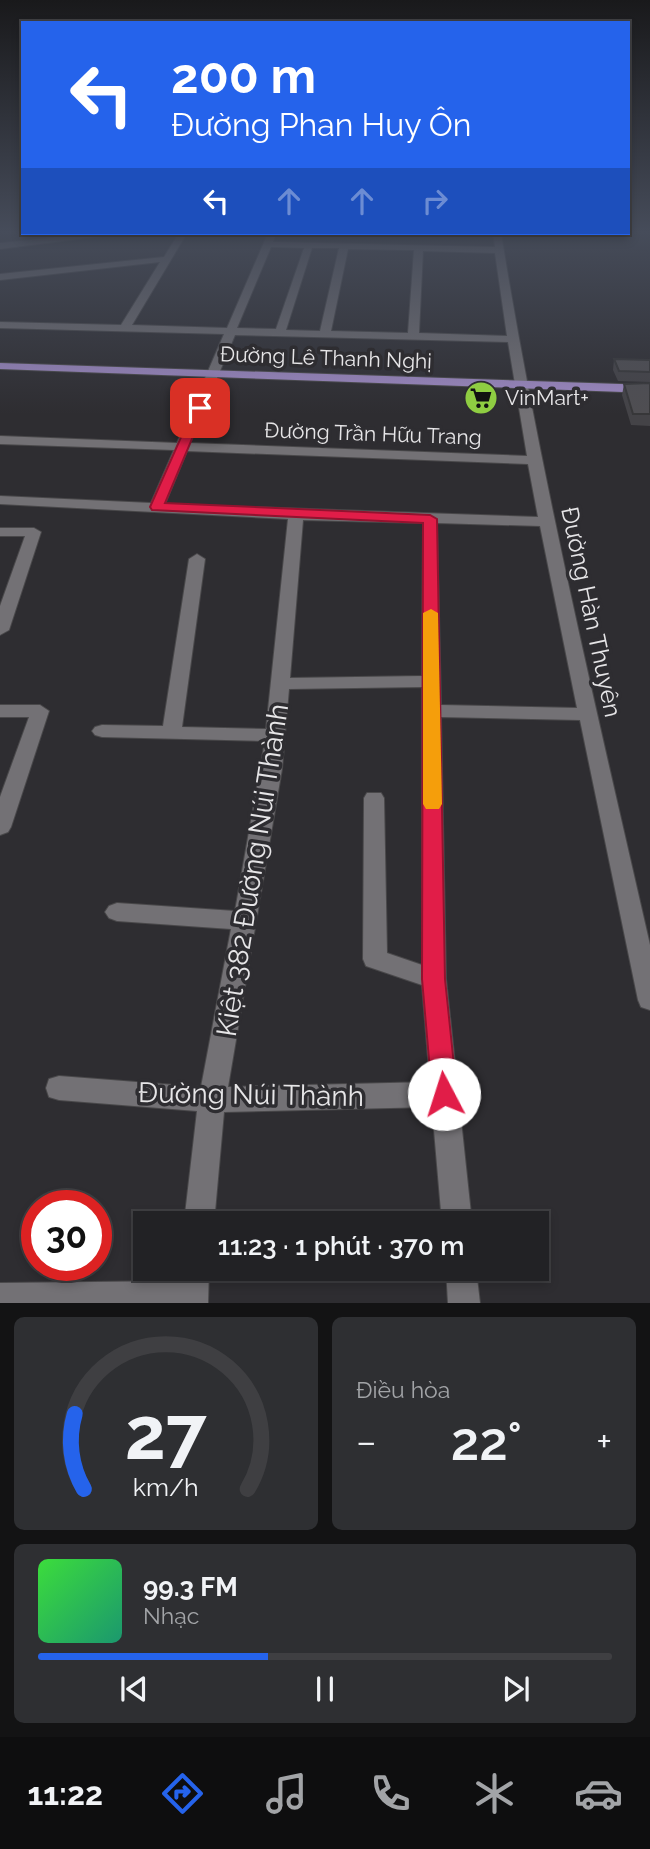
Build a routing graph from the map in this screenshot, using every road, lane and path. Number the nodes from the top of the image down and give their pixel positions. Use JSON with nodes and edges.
{"nodes":[{"id":1,"x":146,"y":293,"type":"edge"},
{"id":2,"x":246,"y":293,"type":"edge"},
{"id":3,"x":293,"y":293,"type":"edge"},
{"id":4,"x":334,"y":293,"type":"edge"},
{"id":5,"x":416,"y":293,"type":"edge"},
{"id":6,"x":506,"y":293,"type":"edge"},
{"id":7,"x":0,"y":325,"type":"edge"},
{"id":8,"x":125,"y":328,"type":"junction"},
{"id":9,"x":230,"y":330,"type":"junction"},
{"id":10,"x":280,"y":332,"type":"junction"},
{"id":11,"x":325,"y":333,"type":"junction"},
{"id":12,"x":413,"y":336,"type":"junction"},
{"id":13,"x":513,"y":339,"type":"junction"},
{"id":14,"x":0,"y":366,"type":"edge"},
{"id":15,"x":215,"y":373,"type":"junction"},
{"id":16,"x":520,"y":384,"type":"junction"},
{"id":17,"x":650,"y":388,"type":"edge"},
{"id":18,"x":0,"y":440,"type":"edge"},
{"id":19,"x":184,"y":448,"type":"junction"},
{"id":20,"x":534,"y":460,"type":"junction"},
{"id":21,"x":0,"y":500,"type":"edge"},
{"id":22,"x":157,"y":507,"type":"junction"},
{"id":23,"x":296,"y":515,"type":"junction"},
{"id":24,"x":430,"y":519,"type":"junction"},
{"id":25,"x":546,"y":522,"type":"junction"},
{"id":26,"x":0,"y":532,"type":"edge"},
{"id":27,"x":197,"y":559,"type":"dead end"},
{"id":28,"x":0,"y":631,"type":"edge"},
{"id":29,"x":431,"y":681,"type":"junction"},
{"id":30,"x":282,"y":684,"type":"junction"},
{"id":31,"x":432,"y":711,"type":"junction"},
{"id":32,"x":0,"y":712,"type":"edge"},
{"id":33,"x":587,"y":714,"type":"junction"},
{"id":34,"x":102,"y":731,"type":"dead end"},
{"id":35,"x":172,"y":732,"type":"junction"},
{"id":36,"x":276,"y":734,"type":"junction"},
{"id":37,"x":374,"y":799,"type":"dead end"},
{"id":38,"x":0,"y":827,"type":"edge"},
{"id":39,"x":117,"y":912,"type":"dead end"},
{"id":40,"x":246,"y":921,"type":"junction"},
{"id":41,"x":434,"y":979,"type":"junction"},
{"id":42,"x":650,"y":1000,"type":"edge"},
{"id":43,"x":59,"y":1088,"type":"dead end"},
{"id":44,"x":444,"y":1094,"type":"junction"},
{"id":45,"x":212,"y":1100,"type":"junction"},
{"id":46,"x":200,"y":1211,"type":"edge"},
{"id":47,"x":456,"y":1211,"type":"edge"},
{"id":48,"x":462,"y":1281,"type":"edge"},
{"id":49,"x":192,"y":1289,"type":"edge"},
{"id":50,"x":0,"y":1299,"type":"edge"},
{"id":51,"x":464,"y":1303,"type":"edge"}],
"edges":[{"from":1,"to":8,"type":"street"},
{"from":2,"to":9,"type":"street"},
{"from":3,"to":10,"type":"street"},
{"from":4,"to":11,"type":"street"},
{"from":5,"to":12,"type":"street"},
{"from":6,"to":13,"type":"street","name":"Đường Hàn Thuyên"},
{"from":7,"to":8,"type":"street"},
{"from":8,"to":9,"type":"street"},
{"from":9,"to":10,"type":"street"},
{"from":9,"to":15,"type":"street"},
{"from":10,"to":11,"type":"street"},
{"from":11,"to":12,"type":"street"},
{"from":12,"to":13,"type":"street"},
{"from":13,"to":16,"type":"street","name":"Đường Hàn Thuyên"},
{"from":14,"to":15,"type":"main road","name":"Đường Lê Thanh Nghị"},
{"from":15,"to":16,"type":"main road","name":"Đường Lê Thanh Nghị"},
{"from":15,"to":19,"type":"street"},
{"from":16,"to":17,"type":"main road","name":"Đường Lê Thanh Nghị"},
{"from":16,"to":20,"type":"street","name":"Đường Hàn Thuyên"},
{"from":18,"to":19,"type":"street","name":"Đường Trần Hữu Trang"},
{"from":19,"to":20,"type":"street","name":"Đường Trần Hữu Trang"},
{"from":19,"to":22,"type":"street"},
{"from":20,"to":25,"type":"street","name":"Đường Hàn Thuyên"},
{"from":21,"to":22,"type":"street"},
{"from":22,"to":23,"type":"street"},
{"from":23,"to":24,"type":"street"},
{"from":23,"to":30,"type":"street","name":"Kiệt 382 Đường Núi Thành"},
{"from":24,"to":25,"type":"street"},
{"from":24,"to":29,"type":"street"},
{"from":25,"to":33,"type":"street","name":"Đường Hàn Thuyên"},
{"from":26,"to":28,"type":"street"},
{"from":27,"to":35,"type":"street"},
{"from":29,"to":30,"type":"street"},
{"from":29,"to":31,"type":"street"},
{"from":30,"to":36,"type":"street","name":"Kiệt 382 Đường Núi Thành"},
{"from":31,"to":33,"type":"street"},
{"from":31,"to":41,"type":"street"},
{"from":32,"to":38,"type":"street"},
{"from":33,"to":42,"type":"street","name":"Đường Hàn Thuyên"},
{"from":34,"to":35,"type":"street"},
{"from":35,"to":36,"type":"street"},
{"from":36,"to":40,"type":"street","name":"Kiệt 382 Đường Núi Thành"},
{"from":37,"to":41,"type":"street"},
{"from":39,"to":40,"type":"street"},
{"from":40,"to":45,"type":"street","name":"Kiệt 382 Đường Núi Thành"},
{"from":41,"to":44,"type":"street"},
{"from":43,"to":45,"type":"street","name":"Đường Núi Thành"},
{"from":44,"to":45,"type":"street","name":"Đường Núi Thành"},
{"from":44,"to":47,"type":"street"},
{"from":45,"to":46,"type":"street","name":"Kiệt 382 Đường Núi Thành"},
{"from":48,"to":51,"type":"street"},
{"from":49,"to":50,"type":"street"}]}
